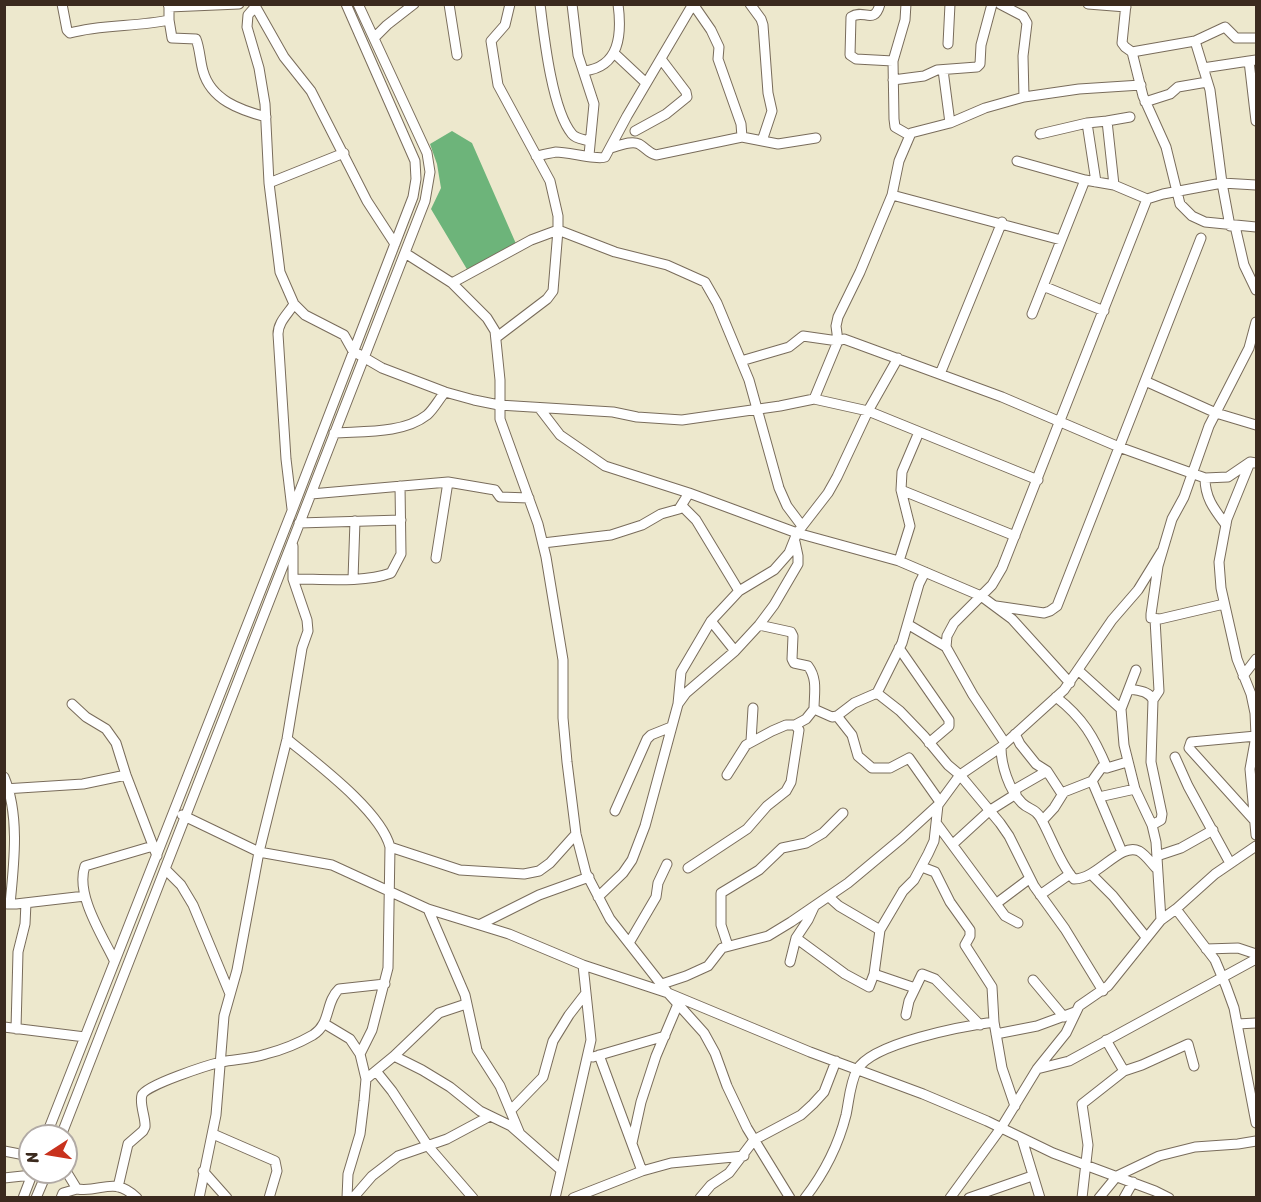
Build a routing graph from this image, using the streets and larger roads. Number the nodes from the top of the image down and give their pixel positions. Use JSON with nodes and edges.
{"nodes":[{"id":1,"x":62,"y":4,"type":"edge"},
{"id":2,"x":239,"y":4,"type":"edge"},
{"id":3,"x":346,"y":4,"type":"edge"},
{"id":4,"x":358,"y":4,"type":"edge"},
{"id":5,"x":414,"y":4,"type":"edge"},
{"id":6,"x":449,"y":4,"type":"edge"},
{"id":7,"x":510,"y":4,"type":"edge"},
{"id":8,"x":540,"y":4,"type":"edge"},
{"id":9,"x":572,"y":4,"type":"edge"},
{"id":10,"x":618,"y":4,"type":"edge"},
{"id":11,"x":750,"y":4,"type":"edge"},
{"id":12,"x":880,"y":4,"type":"edge"},
{"id":13,"x":906,"y":4,"type":"edge"},
{"id":14,"x":950,"y":4,"type":"edge"},
{"id":15,"x":992,"y":4,"type":"edge"},
{"id":16,"x":1000,"y":4,"type":"edge"},
{"id":17,"x":1088,"y":4,"type":"edge"},
{"id":18,"x":693,"y":5,"type":"edge"},
{"id":19,"x":169,"y":6,"type":"edge"},
{"id":20,"x":255,"y":6,"type":"edge"},
{"id":21,"x":1126,"y":6,"type":"edge"},
{"id":22,"x":169,"y":20,"type":"junction"},
{"id":23,"x":374,"y":38,"type":"junction"},
{"id":24,"x":1257,"y":38,"type":"edge"},
{"id":25,"x":1195,"y":41,"type":"junction"},
{"id":26,"x":948,"y":44,"type":"dead end"},
{"id":27,"x":1132,"y":52,"type":"junction"},
{"id":28,"x":614,"y":53,"type":"junction"},
{"id":29,"x":457,"y":54,"type":"dead end"},
{"id":30,"x":661,"y":59,"type":"junction"},
{"id":31,"x":1253,"y":60,"type":"edge"},
{"id":32,"x":893,"y":61,"type":"junction"},
{"id":33,"x":1203,"y":68,"type":"junction"},
{"id":34,"x":943,"y":70,"type":"junction"},
{"id":35,"x":584,"y":71,"type":"junction"},
{"id":36,"x":893,"y":80,"type":"junction"},
{"id":37,"x":1207,"y":82,"type":"junction"},
{"id":38,"x":646,"y":83,"type":"junction"},
{"id":39,"x":1141,"y":85,"type":"junction"},
{"id":40,"x":1024,"y":97,"type":"junction"},
{"id":41,"x":1145,"y":102,"type":"junction"},
{"id":42,"x":266,"y":117,"type":"junction"},
{"id":43,"x":1130,"y":117,"type":"dead end"},
{"id":44,"x":1107,"y":121,"type":"junction"},
{"id":45,"x":1257,"y":121,"type":"edge"},
{"id":46,"x":950,"y":123,"type":"junction"},
{"id":47,"x":1087,"y":123,"type":"junction"},
{"id":48,"x":635,"y":131,"type":"dead end"},
{"id":49,"x":1040,"y":134,"type":"dead end"},
{"id":50,"x":909,"y":135,"type":"junction"},
{"id":51,"x":742,"y":137,"type":"junction"},
{"id":52,"x":816,"y":138,"type":"dead end"},
{"id":53,"x":589,"y":141,"type":"junction"},
{"id":54,"x":762,"y":141,"type":"junction"},
{"id":55,"x":611,"y":148,"type":"junction"},
{"id":56,"x":344,"y":153,"type":"junction"},
{"id":57,"x":588,"y":155,"type":"junction"},
{"id":58,"x":536,"y":156,"type":"junction"},
{"id":59,"x":1017,"y":162,"type":"dead end"},
{"id":60,"x":1085,"y":180,"type":"junction"},
{"id":61,"x":1096,"y":182,"type":"junction"},
{"id":62,"x":269,"y":183,"type":"junction"},
{"id":63,"x":1222,"y":183,"type":"junction"},
{"id":64,"x":1114,"y":185,"type":"junction"},
{"id":65,"x":1257,"y":185,"type":"edge"},
{"id":66,"x":1177,"y":191,"type":"junction"},
{"id":67,"x":892,"y":195,"type":"junction"},
{"id":68,"x":1147,"y":199,"type":"junction"},
{"id":69,"x":1002,"y":222,"type":"junction"},
{"id":70,"x":1232,"y":226,"type":"junction"},
{"id":71,"x":1257,"y":228,"type":"edge"},
{"id":72,"x":558,"y":230,"type":"junction"},
{"id":73,"x":1201,"y":238,"type":"dead end"},
{"id":74,"x":1061,"y":240,"type":"junction"},
{"id":75,"x":395,"y":244,"type":"junction"},
{"id":76,"x":405,"y":253,"type":"junction"},
{"id":77,"x":452,"y":283,"type":"junction"},
{"id":78,"x":1043,"y":286,"type":"junction"},
{"id":79,"x":1257,"y":290,"type":"edge"},
{"id":80,"x":294,"y":304,"type":"junction"},
{"id":81,"x":1104,"y":311,"type":"junction"},
{"id":82,"x":1032,"y":314,"type":"dead end"},
{"id":83,"x":1257,"y":322,"type":"edge"},
{"id":84,"x":497,"y":337,"type":"junction"},
{"id":85,"x":838,"y":341,"type":"junction"},
{"id":86,"x":353,"y":351,"type":"junction"},
{"id":87,"x":364,"y":358,"type":"junction"},
{"id":88,"x":898,"y":358,"type":"junction"},
{"id":89,"x":741,"y":361,"type":"junction"},
{"id":90,"x":940,"y":374,"type":"junction"},
{"id":91,"x":1145,"y":381,"type":"junction"},
{"id":92,"x":445,"y":392,"type":"junction"},
{"id":93,"x":814,"y":399,"type":"junction"},
{"id":94,"x":499,"y":405,"type":"junction"},
{"id":95,"x":757,"y":408,"type":"junction"},
{"id":96,"x":540,"y":409,"type":"junction"},
{"id":97,"x":868,"y":411,"type":"junction"},
{"id":98,"x":1216,"y":413,"type":"junction"},
{"id":99,"x":1061,"y":421,"type":"junction"},
{"id":100,"x":1257,"y":425,"type":"edge"},
{"id":101,"x":919,"y":432,"type":"junction"},
{"id":102,"x":334,"y":433,"type":"junction"},
{"id":103,"x":1119,"y":447,"type":"junction"},
{"id":104,"x":1253,"y":463,"type":"edge"},
{"id":105,"x":1193,"y":474,"type":"junction"},
{"id":106,"x":1205,"y":478,"type":"junction"},
{"id":107,"x":1038,"y":480,"type":"junction"},
{"id":108,"x":448,"y":482,"type":"junction"},
{"id":109,"x":400,"y":486,"type":"junction"},
{"id":110,"x":901,"y":490,"type":"junction"},
{"id":111,"x":689,"y":493,"type":"junction"},
{"id":112,"x":311,"y":494,"type":"junction"},
{"id":113,"x":529,"y":498,"type":"junction"},
{"id":114,"x":682,"y":506,"type":"junction"},
{"id":115,"x":292,"y":511,"type":"junction"},
{"id":116,"x":400,"y":520,"type":"junction"},
{"id":117,"x":355,"y":521,"type":"junction"},
{"id":118,"x":299,"y":523,"type":"junction"},
{"id":119,"x":1226,"y":525,"type":"junction"},
{"id":120,"x":798,"y":533,"type":"junction"},
{"id":121,"x":1015,"y":536,"type":"junction"},
{"id":122,"x":293,"y":540,"type":"junction"},
{"id":123,"x":543,"y":543,"type":"junction"},
{"id":124,"x":1162,"y":551,"type":"junction"},
{"id":125,"x":436,"y":558,"type":"dead end"},
{"id":126,"x":899,"y":561,"type":"junction"},
{"id":127,"x":925,"y":572,"type":"junction"},
{"id":128,"x":293,"y":579,"type":"junction"},
{"id":129,"x":353,"y":579,"type":"junction"},
{"id":130,"x":739,"y":591,"type":"junction"},
{"id":131,"x":981,"y":596,"type":"junction"},
{"id":132,"x":1224,"y":604,"type":"junction"},
{"id":133,"x":994,"y":605,"type":"junction"},
{"id":134,"x":1155,"y":619,"type":"junction"},
{"id":135,"x":711,"y":621,"type":"junction"},
{"id":136,"x":759,"y":625,"type":"junction"},
{"id":137,"x":909,"y":625,"type":"junction"},
{"id":138,"x":946,"y":647,"type":"junction"},
{"id":139,"x":899,"y":648,"type":"junction"},
{"id":140,"x":735,"y":651,"type":"junction"},
{"id":141,"x":1257,"y":659,"type":"edge"},
{"id":142,"x":1078,"y":670,"type":"junction"},
{"id":143,"x":1136,"y":670,"type":"dead end"},
{"id":144,"x":1243,"y":676,"type":"junction"},
{"id":145,"x":1070,"y":683,"type":"junction"},
{"id":146,"x":1130,"y":689,"type":"junction"},
{"id":147,"x":878,"y":693,"type":"junction"},
{"id":148,"x":1056,"y":697,"type":"junction"},
{"id":149,"x":1153,"y":700,"type":"junction"},
{"id":150,"x":72,"y":704,"type":"dead end"},
{"id":151,"x":678,"y":704,"type":"junction"},
{"id":152,"x":753,"y":708,"type":"dead end"},
{"id":153,"x":814,"y":709,"type":"junction"},
{"id":154,"x":1121,"y":709,"type":"junction"},
{"id":155,"x":837,"y":716,"type":"junction"},
{"id":156,"x":795,"y":725,"type":"junction"},
{"id":157,"x":671,"y":728,"type":"junction"},
{"id":158,"x":1015,"y":734,"type":"junction"},
{"id":159,"x":1256,"y":736,"type":"edge"},
{"id":160,"x":287,"y":739,"type":"junction"},
{"id":161,"x":751,"y":741,"type":"junction"},
{"id":162,"x":929,"y":743,"type":"junction"},
{"id":163,"x":1003,"y":745,"type":"junction"},
{"id":164,"x":1175,"y":757,"type":"dead end"},
{"id":165,"x":1127,"y":762,"type":"junction"},
{"id":166,"x":1107,"y":768,"type":"junction"},
{"id":167,"x":1047,"y":771,"type":"junction"},
{"id":168,"x":126,"y":775,"type":"junction"},
{"id":169,"x":728,"y":775,"type":"dead end"},
{"id":170,"x":960,"y":775,"type":"junction"},
{"id":171,"x":4,"y":777,"type":"edge"},
{"id":172,"x":1092,"y":781,"type":"junction"},
{"id":173,"x":7,"y":789,"type":"edge"},
{"id":174,"x":1135,"y":789,"type":"junction"},
{"id":175,"x":1015,"y":792,"type":"junction"},
{"id":176,"x":1062,"y":794,"type":"junction"},
{"id":177,"x":1100,"y":797,"type":"junction"},
{"id":178,"x":939,"y":804,"type":"junction"},
{"id":179,"x":989,"y":811,"type":"junction"},
{"id":180,"x":174,"y":812,"type":"junction"},
{"id":181,"x":615,"y":812,"type":"dead end"},
{"id":182,"x":843,"y":813,"type":"dead end"},
{"id":183,"x":187,"y":817,"type":"junction"},
{"id":184,"x":1254,"y":820,"type":"junction"},
{"id":185,"x":1042,"y":821,"type":"junction"},
{"id":186,"x":937,"y":824,"type":"junction"},
{"id":187,"x":1152,"y":825,"type":"junction"},
{"id":188,"x":1213,"y":830,"type":"junction"},
{"id":189,"x":576,"y":834,"type":"junction"},
{"id":190,"x":9,"y":835,"type":"edge"},
{"id":191,"x":1257,"y":835,"type":"edge"},
{"id":192,"x":954,"y":844,"type":"junction"},
{"id":193,"x":1257,"y":846,"type":"edge"},
{"id":194,"x":390,"y":847,"type":"junction"},
{"id":195,"x":155,"y":851,"type":"junction"},
{"id":196,"x":259,"y":852,"type":"junction"},
{"id":197,"x":1122,"y":852,"type":"junction"},
{"id":198,"x":1157,"y":856,"type":"junction"},
{"id":199,"x":1230,"y":863,"type":"junction"},
{"id":200,"x":667,"y":864,"type":"dead end"},
{"id":201,"x":922,"y":867,"type":"junction"},
{"id":202,"x":688,"y":868,"type":"dead end"},
{"id":203,"x":1156,"y":868,"type":"junction"},
{"id":204,"x":165,"y":869,"type":"junction"},
{"id":205,"x":1070,"y":874,"type":"junction"},
{"id":206,"x":1092,"y":875,"type":"junction"},
{"id":207,"x":589,"y":877,"type":"junction"},
{"id":208,"x":1029,"y":879,"type":"junction"},
{"id":209,"x":390,"y":891,"type":"junction"},
{"id":210,"x":1040,"y":895,"type":"junction"},
{"id":211,"x":85,"y":896,"type":"junction"},
{"id":212,"x":598,"y":897,"type":"junction"},
{"id":213,"x":829,"y":897,"type":"junction"},
{"id":214,"x":26,"y":903,"type":"junction"},
{"id":215,"x":997,"y":903,"type":"junction"},
{"id":216,"x":7,"y":904,"type":"edge"},
{"id":217,"x":814,"y":907,"type":"junction"},
{"id":218,"x":428,"y":909,"type":"junction"},
{"id":219,"x":1176,"y":909,"type":"junction"},
{"id":220,"x":1161,"y":920,"type":"junction"},
{"id":221,"x":1018,"y":923,"type":"dead end"},
{"id":222,"x":481,"y":924,"type":"junction"},
{"id":223,"x":880,"y":930,"type":"junction"},
{"id":224,"x":1146,"y":936,"type":"junction"},
{"id":225,"x":796,"y":938,"type":"junction"},
{"id":226,"x":629,"y":943,"type":"junction"},
{"id":227,"x":728,"y":946,"type":"junction"},
{"id":228,"x":1206,"y":949,"type":"junction"},
{"id":229,"x":1257,"y":954,"type":"edge"},
{"id":230,"x":1257,"y":959,"type":"edge"},
{"id":231,"x":114,"y":960,"type":"junction"},
{"id":232,"x":790,"y":962,"type":"dead end"},
{"id":233,"x":583,"y":965,"type":"junction"},
{"id":234,"x":874,"y":974,"type":"junction"},
{"id":235,"x":1222,"y":977,"type":"junction"},
{"id":236,"x":1033,"y":980,"type":"dead end"},
{"id":237,"x":385,"y":984,"type":"junction"},
{"id":238,"x":662,"y":984,"type":"junction"},
{"id":239,"x":915,"y":988,"type":"junction"},
{"id":240,"x":1103,"y":991,"type":"junction"},
{"id":241,"x":586,"y":993,"type":"junction"},
{"id":242,"x":668,"y":993,"type":"junction"},
{"id":243,"x":230,"y":994,"type":"junction"},
{"id":244,"x":466,"y":1004,"type":"junction"},
{"id":245,"x":678,"y":1004,"type":"junction"},
{"id":246,"x":1075,"y":1012,"type":"junction"},
{"id":247,"x":906,"y":1015,"type":"dead end"},
{"id":248,"x":1064,"y":1017,"type":"junction"},
{"id":249,"x":994,"y":1022,"type":"junction"},
{"id":250,"x":1257,"y":1023,"type":"edge"},
{"id":251,"x":325,"y":1024,"type":"junction"},
{"id":252,"x":1237,"y":1024,"type":"junction"},
{"id":253,"x":980,"y":1025,"type":"junction"},
{"id":254,"x":4,"y":1027,"type":"edge"},
{"id":255,"x":16,"y":1029,"type":"junction"},
{"id":256,"x":996,"y":1034,"type":"junction"},
{"id":257,"x":665,"y":1035,"type":"junction"},
{"id":258,"x":85,"y":1037,"type":"junction"},
{"id":259,"x":1106,"y":1040,"type":"junction"},
{"id":260,"x":360,"y":1054,"type":"junction"},
{"id":261,"x":599,"y":1055,"type":"junction"},
{"id":262,"x":394,"y":1056,"type":"junction"},
{"id":263,"x":588,"y":1059,"type":"junction"},
{"id":264,"x":836,"y":1061,"type":"junction"},
{"id":265,"x":220,"y":1063,"type":"junction"},
{"id":266,"x":1194,"y":1066,"type":"dead end"},
{"id":267,"x":857,"y":1069,"type":"junction"},
{"id":268,"x":1037,"y":1070,"type":"junction"},
{"id":269,"x":376,"y":1071,"type":"junction"},
{"id":270,"x":1124,"y":1071,"type":"junction"},
{"id":271,"x":366,"y":1079,"type":"junction"},
{"id":272,"x":1254,"y":1100,"type":"edge"},
{"id":273,"x":1015,"y":1106,"type":"junction"},
{"id":274,"x":511,"y":1110,"type":"junction"},
{"id":275,"x":490,"y":1116,"type":"junction"},
{"id":276,"x":1257,"y":1123,"type":"edge"},
{"id":277,"x":51,"y":1124,"type":"edge"},
{"id":278,"x":66,"y":1124,"type":"edge"},
{"id":279,"x":1001,"y":1128,"type":"junction"},
{"id":280,"x":213,"y":1134,"type":"junction"},
{"id":281,"x":520,"y":1134,"type":"junction"},
{"id":282,"x":1022,"y":1139,"type":"junction"},
{"id":283,"x":754,"y":1140,"type":"junction"},
{"id":284,"x":1257,"y":1141,"type":"edge"},
{"id":285,"x":632,"y":1143,"type":"junction"},
{"id":286,"x":428,"y":1146,"type":"junction"},
{"id":287,"x":744,"y":1156,"type":"junction"},
{"id":288,"x":1086,"y":1166,"type":"junction"},
{"id":289,"x":560,"y":1170,"type":"junction"},
{"id":290,"x":203,"y":1171,"type":"junction"},
{"id":291,"x":642,"y":1171,"type":"junction"},
{"id":292,"x":1032,"y":1176,"type":"junction"},
{"id":293,"x":1117,"y":1176,"type":"junction"},
{"id":294,"x":1133,"y":1182,"type":"junction"},
{"id":295,"x":74,"y":1184,"type":"edge"},
{"id":296,"x":118,"y":1187,"type":"junction"},
{"id":297,"x":77,"y":1189,"type":"junction"},
{"id":298,"x":61,"y":1197,"type":"edge"},
{"id":299,"x":137,"y":1197,"type":"edge"},
{"id":300,"x":199,"y":1197,"type":"edge"},
{"id":301,"x":227,"y":1197,"type":"edge"},
{"id":302,"x":269,"y":1197,"type":"edge"},
{"id":303,"x":347,"y":1197,"type":"edge"},
{"id":304,"x":353,"y":1197,"type":"edge"},
{"id":305,"x":473,"y":1197,"type":"edge"},
{"id":306,"x":555,"y":1197,"type":"edge"},
{"id":307,"x":573,"y":1197,"type":"edge"},
{"id":308,"x":700,"y":1197,"type":"edge"},
{"id":309,"x":789,"y":1197,"type":"edge"},
{"id":310,"x":805,"y":1197,"type":"edge"},
{"id":311,"x":950,"y":1197,"type":"edge"},
{"id":312,"x":969,"y":1197,"type":"edge"},
{"id":313,"x":1040,"y":1197,"type":"edge"},
{"id":314,"x":1082,"y":1197,"type":"edge"},
{"id":315,"x":1099,"y":1197,"type":"edge"},
{"id":316,"x":1124,"y":1197,"type":"edge"},
{"id":317,"x":1169,"y":1197,"type":"edge"}],
"edges":[{"from":1,"to":22,"type":"street"},
{"from":2,"to":19,"type":"street"},
{"from":3,"to":75,"type":"street"},
{"from":4,"to":23,"type":"street"},
{"from":5,"to":23,"type":"street"},
{"from":6,"to":29,"type":"street"},
{"from":7,"to":58,"type":"street"},
{"from":8,"to":53,"type":"street"},
{"from":9,"to":35,"type":"street"},
{"from":10,"to":28,"type":"street"},
{"from":11,"to":54,"type":"street"},
{"from":12,"to":32,"type":"street"},
{"from":13,"to":32,"type":"street"},
{"from":14,"to":26,"type":"street"},
{"from":15,"to":34,"type":"street"},
{"from":16,"to":40,"type":"street"},
{"from":17,"to":21,"type":"street"},
{"from":18,"to":30,"type":"street"},
{"from":18,"to":51,"type":"street"},
{"from":19,"to":22,"type":"street"},
{"from":20,"to":42,"type":"street"},
{"from":20,"to":56,"type":"street"},
{"from":21,"to":27,"type":"street"},
{"from":22,"to":42,"type":"street"},
{"from":23,"to":76,"type":"street"},
{"from":24,"to":25,"type":"street"},
{"from":25,"to":27,"type":"street"},
{"from":25,"to":33,"type":"street"},
{"from":27,"to":39,"type":"street"},
{"from":28,"to":35,"type":"street"},
{"from":28,"to":38,"type":"street"},
{"from":30,"to":38,"type":"street"},
{"from":30,"to":48,"type":"street"},
{"from":31,"to":33,"type":"street"},
{"from":31,"to":45,"type":"street"},
{"from":32,"to":36,"type":"street"},
{"from":33,"to":37,"type":"street"},
{"from":34,"to":36,"type":"street"},
{"from":34,"to":46,"type":"street"},
{"from":35,"to":53,"type":"street"},
{"from":36,"to":50,"type":"street"},
{"from":37,"to":41,"type":"street"},
{"from":37,"to":63,"type":"street"},
{"from":38,"to":55,"type":"street"},
{"from":39,"to":40,"type":"street"},
{"from":39,"to":41,"type":"street"},
{"from":40,"to":46,"type":"street"},
{"from":41,"to":66,"type":"street"},
{"from":42,"to":62,"type":"street"},
{"from":43,"to":44,"type":"street"},
{"from":44,"to":47,"type":"street"},
{"from":44,"to":64,"type":"street"},
{"from":46,"to":50,"type":"street"},
{"from":47,"to":49,"type":"street"},
{"from":47,"to":61,"type":"street"},
{"from":50,"to":67,"type":"street"},
{"from":51,"to":54,"type":"street"},
{"from":51,"to":55,"type":"street"},
{"from":52,"to":54,"type":"street"},
{"from":53,"to":57,"type":"street"},
{"from":55,"to":57,"type":"street"},
{"from":56,"to":62,"type":"street"},
{"from":56,"to":75,"type":"street"},
{"from":57,"to":58,"type":"street"},
{"from":58,"to":72,"type":"street"},
{"from":59,"to":60,"type":"street"},
{"from":60,"to":61,"type":"street"},
{"from":60,"to":74,"type":"street"},
{"from":61,"to":64,"type":"street"},
{"from":62,"to":80,"type":"street"},
{"from":63,"to":65,"type":"street"},
{"from":63,"to":66,"type":"street"},
{"from":63,"to":70,"type":"street"},
{"from":64,"to":68,"type":"street"},
{"from":66,"to":68,"type":"street"},
{"from":66,"to":70,"type":"street"},
{"from":67,"to":69,"type":"street"},
{"from":67,"to":85,"type":"street"},
{"from":68,"to":81,"type":"street"},
{"from":69,"to":74,"type":"street"},
{"from":69,"to":90,"type":"street"},
{"from":70,"to":71,"type":"street"},
{"from":70,"to":79,"type":"street"},
{"from":72,"to":77,"type":"street"},
{"from":72,"to":84,"type":"street"},
{"from":72,"to":89,"type":"street"},
{"from":73,"to":91,"type":"street"},
{"from":74,"to":78,"type":"street"},
{"from":75,"to":86,"type":"street"},
{"from":76,"to":77,"type":"street"},
{"from":76,"to":87,"type":"street"},
{"from":77,"to":84,"type":"street"},
{"from":78,"to":81,"type":"street"},
{"from":78,"to":82,"type":"street"},
{"from":80,"to":86,"type":"street"},
{"from":80,"to":115,"type":"street"},
{"from":81,"to":99,"type":"street"},
{"from":83,"to":98,"type":"street"},
{"from":84,"to":94,"type":"street"},
{"from":85,"to":88,"type":"street"},
{"from":85,"to":89,"type":"street"},
{"from":85,"to":93,"type":"street"},
{"from":86,"to":87,"type":"street"},
{"from":86,"to":115,"type":"street"},
{"from":87,"to":92,"type":"street"},
{"from":87,"to":102,"type":"street"},
{"from":88,"to":90,"type":"street"},
{"from":88,"to":97,"type":"street"},
{"from":89,"to":95,"type":"street"},
{"from":90,"to":99,"type":"street"},
{"from":91,"to":98,"type":"street"},
{"from":91,"to":103,"type":"street"},
{"from":92,"to":94,"type":"street"},
{"from":92,"to":102,"type":"street"},
{"from":93,"to":95,"type":"street"},
{"from":93,"to":97,"type":"street"},
{"from":94,"to":96,"type":"street"},
{"from":94,"to":113,"type":"street"},
{"from":95,"to":96,"type":"street"},
{"from":95,"to":120,"type":"street"},
{"from":96,"to":111,"type":"street"},
{"from":97,"to":101,"type":"street"},
{"from":97,"to":120,"type":"street"},
{"from":98,"to":100,"type":"street"},
{"from":98,"to":105,"type":"street"},
{"from":99,"to":103,"type":"street"},
{"from":99,"to":107,"type":"street"},
{"from":101,"to":107,"type":"street"},
{"from":101,"to":110,"type":"street"},
{"from":102,"to":112,"type":"street"},
{"from":103,"to":105,"type":"street"},
{"from":103,"to":133,"type":"street"},
{"from":104,"to":106,"type":"street"},
{"from":104,"to":119,"type":"street"},
{"from":105,"to":106,"type":"street"},
{"from":105,"to":124,"type":"street"},
{"from":106,"to":119,"type":"street"},
{"from":107,"to":121,"type":"street"},
{"from":108,"to":109,"type":"street"},
{"from":108,"to":113,"type":"street"},
{"from":108,"to":125,"type":"street"},
{"from":109,"to":112,"type":"street"},
{"from":109,"to":116,"type":"street"},
{"from":110,"to":121,"type":"street"},
{"from":110,"to":126,"type":"street"},
{"from":111,"to":114,"type":"street"},
{"from":111,"to":120,"type":"street"},
{"from":112,"to":118,"type":"street"},
{"from":113,"to":123,"type":"street"},
{"from":114,"to":123,"type":"street"},
{"from":114,"to":130,"type":"street"},
{"from":115,"to":180,"type":"street"},
{"from":116,"to":117,"type":"street"},
{"from":116,"to":129,"type":"street"},
{"from":117,"to":118,"type":"street"},
{"from":117,"to":129,"type":"street"},
{"from":118,"to":122,"type":"street"},
{"from":119,"to":132,"type":"street"},
{"from":120,"to":126,"type":"street"},
{"from":120,"to":130,"type":"street"},
{"from":120,"to":136,"type":"street"},
{"from":121,"to":131,"type":"street"},
{"from":122,"to":128,"type":"street"},
{"from":122,"to":183,"type":"street"},
{"from":123,"to":189,"type":"street"},
{"from":124,"to":134,"type":"street"},
{"from":124,"to":142,"type":"street"},
{"from":126,"to":127,"type":"street"},
{"from":127,"to":131,"type":"street"},
{"from":127,"to":137,"type":"street"},
{"from":128,"to":129,"type":"street"},
{"from":128,"to":160,"type":"street"},
{"from":130,"to":135,"type":"street"},
{"from":131,"to":133,"type":"street"},
{"from":131,"to":138,"type":"street"},
{"from":132,"to":134,"type":"street"},
{"from":132,"to":144,"type":"street"},
{"from":133,"to":145,"type":"street"},
{"from":134,"to":149,"type":"street"},
{"from":135,"to":140,"type":"street"},
{"from":135,"to":151,"type":"street"},
{"from":136,"to":140,"type":"street"},
{"from":136,"to":153,"type":"street"},
{"from":137,"to":138,"type":"street"},
{"from":137,"to":139,"type":"street"},
{"from":138,"to":163,"type":"street"},
{"from":139,"to":147,"type":"street"},
{"from":139,"to":162,"type":"street"},
{"from":140,"to":151,"type":"street"},
{"from":141,"to":144,"type":"street"},
{"from":142,"to":145,"type":"street"},
{"from":142,"to":154,"type":"street"},
{"from":143,"to":146,"type":"street"},
{"from":144,"to":159,"type":"street"},
{"from":145,"to":148,"type":"street"},
{"from":146,"to":149,"type":"street"},
{"from":146,"to":154,"type":"street"},
{"from":147,"to":155,"type":"street"},
{"from":147,"to":162,"type":"street"},
{"from":148,"to":158,"type":"street"},
{"from":148,"to":166,"type":"street"},
{"from":149,"to":187,"type":"street"},
{"from":150,"to":168,"type":"street"},
{"from":151,"to":157,"type":"street"},
{"from":152,"to":161,"type":"street"},
{"from":153,"to":155,"type":"street"},
{"from":153,"to":156,"type":"street"},
{"from":154,"to":165,"type":"street"},
{"from":155,"to":178,"type":"street"},
{"from":156,"to":161,"type":"street"},
{"from":156,"to":202,"type":"street"},
{"from":157,"to":181,"type":"street"},
{"from":157,"to":212,"type":"street"},
{"from":158,"to":163,"type":"street"},
{"from":158,"to":167,"type":"street"},
{"from":159,"to":184,"type":"street"},
{"from":159,"to":184,"type":"street"},
{"from":160,"to":194,"type":"street"},
{"from":160,"to":196,"type":"street"},
{"from":161,"to":169,"type":"street"},
{"from":162,"to":170,"type":"street"},
{"from":163,"to":170,"type":"street"},
{"from":163,"to":175,"type":"street"},
{"from":164,"to":188,"type":"street"},
{"from":165,"to":166,"type":"street"},
{"from":165,"to":174,"type":"street"},
{"from":166,"to":172,"type":"street"},
{"from":167,"to":175,"type":"street"},
{"from":167,"to":176,"type":"street"},
{"from":168,"to":173,"type":"street"},
{"from":168,"to":195,"type":"street"},
{"from":170,"to":178,"type":"street"},
{"from":170,"to":179,"type":"street"},
{"from":171,"to":173,"type":"street"},
{"from":172,"to":176,"type":"street"},
{"from":172,"to":177,"type":"street"},
{"from":173,"to":190,"type":"street"},
{"from":174,"to":177,"type":"street"},
{"from":174,"to":187,"type":"street"},
{"from":175,"to":179,"type":"street"},
{"from":175,"to":185,"type":"street"},
{"from":176,"to":185,"type":"street"},
{"from":177,"to":197,"type":"street"},
{"from":178,"to":186,"type":"street"},
{"from":178,"to":213,"type":"street"},
{"from":179,"to":192,"type":"street"},
{"from":179,"to":208,"type":"street"},
{"from":180,"to":183,"type":"street"},
{"from":180,"to":195,"type":"street"},
{"from":182,"to":227,"type":"street"},
{"from":183,"to":196,"type":"street"},
{"from":183,"to":204,"type":"street"},
{"from":184,"to":191,"type":"street"},
{"from":185,"to":205,"type":"street"},
{"from":186,"to":192,"type":"street"},
{"from":186,"to":201,"type":"street"},
{"from":187,"to":198,"type":"street"},
{"from":188,"to":198,"type":"street"},
{"from":188,"to":199,"type":"street"},
{"from":189,"to":194,"type":"street"},
{"from":189,"to":207,"type":"street"},
{"from":190,"to":216,"type":"street"},
{"from":192,"to":215,"type":"street"},
{"from":193,"to":199,"type":"street"},
{"from":194,"to":209,"type":"street"},
{"from":195,"to":211,"type":"street"},
{"from":195,"to":231,"type":"street"},
{"from":196,"to":209,"type":"street"},
{"from":196,"to":243,"type":"street"},
{"from":197,"to":203,"type":"street"},
{"from":197,"to":206,"type":"street"},
{"from":198,"to":203,"type":"street"},
{"from":199,"to":219,"type":"street"},
{"from":200,"to":226,"type":"street"},
{"from":201,"to":223,"type":"street"},
{"from":201,"to":249,"type":"street"},
{"from":203,"to":220,"type":"street"},
{"from":204,"to":243,"type":"street"},
{"from":204,"to":278,"type":"street"},
{"from":205,"to":206,"type":"street"},
{"from":205,"to":210,"type":"street"},
{"from":206,"to":224,"type":"street"},
{"from":207,"to":212,"type":"street"},
{"from":207,"to":222,"type":"street"},
{"from":208,"to":210,"type":"street"},
{"from":208,"to":215,"type":"street"},
{"from":209,"to":218,"type":"street"},
{"from":209,"to":237,"type":"street"},
{"from":210,"to":240,"type":"street"},
{"from":211,"to":214,"type":"street"},
{"from":211,"to":231,"type":"street"},
{"from":212,"to":226,"type":"street"},
{"from":213,"to":217,"type":"street"},
{"from":213,"to":223,"type":"street"},
{"from":214,"to":216,"type":"street"},
{"from":214,"to":255,"type":"street"},
{"from":215,"to":221,"type":"street"},
{"from":217,"to":225,"type":"street"},
{"from":217,"to":227,"type":"street"},
{"from":218,"to":222,"type":"street"},
{"from":218,"to":244,"type":"street"},
{"from":219,"to":220,"type":"street"},
{"from":219,"to":228,"type":"street"},
{"from":220,"to":224,"type":"street"},
{"from":222,"to":233,"type":"street"},
{"from":223,"to":234,"type":"street"},
{"from":224,"to":240,"type":"street"},
{"from":225,"to":232,"type":"street"},
{"from":225,"to":234,"type":"street"},
{"from":226,"to":238,"type":"street"},
{"from":227,"to":238,"type":"street"},
{"from":228,"to":229,"type":"street"},
{"from":228,"to":235,"type":"street"},
{"from":230,"to":235,"type":"street"},
{"from":231,"to":258,"type":"street"},
{"from":233,"to":241,"type":"street"},
{"from":233,"to":242,"type":"street"},
{"from":234,"to":239,"type":"street"},
{"from":235,"to":252,"type":"street"},
{"from":235,"to":259,"type":"street"},
{"from":236,"to":248,"type":"street"},
{"from":237,"to":251,"type":"street"},
{"from":237,"to":260,"type":"street"},
{"from":238,"to":242,"type":"street"},
{"from":239,"to":247,"type":"street"},
{"from":239,"to":253,"type":"street"},
{"from":240,"to":246,"type":"street"},
{"from":241,"to":263,"type":"street"},
{"from":241,"to":274,"type":"street"},
{"from":242,"to":245,"type":"street"},
{"from":242,"to":264,"type":"street"},
{"from":243,"to":265,"type":"street"},
{"from":244,"to":262,"type":"street"},
{"from":244,"to":274,"type":"street"},
{"from":245,"to":257,"type":"street"},
{"from":245,"to":283,"type":"street"},
{"from":246,"to":248,"type":"street"},
{"from":246,"to":268,"type":"street"},
{"from":248,"to":256,"type":"street"},
{"from":249,"to":253,"type":"street"},
{"from":249,"to":256,"type":"street"},
{"from":250,"to":252,"type":"street"},
{"from":251,"to":260,"type":"street"},
{"from":251,"to":265,"type":"street"},
{"from":252,"to":272,"type":"street"},
{"from":253,"to":267,"type":"street"},
{"from":254,"to":255,"type":"street"},
{"from":255,"to":258,"type":"street"},
{"from":256,"to":273,"type":"street"},
{"from":257,"to":261,"type":"street"},
{"from":257,"to":285,"type":"street"},
{"from":258,"to":277,"type":"street"},
{"from":259,"to":268,"type":"street"},
{"from":259,"to":270,"type":"street"},
{"from":260,"to":271,"type":"street"},
{"from":261,"to":263,"type":"street"},
{"from":261,"to":285,"type":"street"},
{"from":262,"to":269,"type":"street"},
{"from":262,"to":275,"type":"street"},
{"from":263,"to":289,"type":"street"},
{"from":264,"to":267,"type":"street"},
{"from":264,"to":283,"type":"street"},
{"from":265,"to":280,"type":"street"},
{"from":265,"to":296,"type":"street"},
{"from":266,"to":270,"type":"street"},
{"from":267,"to":279,"type":"street"},
{"from":267,"to":310,"type":"street"},
{"from":268,"to":273,"type":"street"},
{"from":269,"to":271,"type":"street"},
{"from":269,"to":286,"type":"street"},
{"from":270,"to":288,"type":"street"},
{"from":271,"to":303,"type":"street"},
{"from":272,"to":276,"type":"street"},
{"from":273,"to":279,"type":"street"},
{"from":274,"to":281,"type":"street"},
{"from":275,"to":281,"type":"street"},
{"from":275,"to":286,"type":"street"},
{"from":279,"to":282,"type":"street"},
{"from":279,"to":311,"type":"street"},
{"from":280,"to":290,"type":"street"},
{"from":280,"to":302,"type":"street"},
{"from":281,"to":289,"type":"street"},
{"from":282,"to":288,"type":"street"},
{"from":282,"to":292,"type":"street"},
{"from":283,"to":287,"type":"street"},
{"from":283,"to":309,"type":"street"},
{"from":284,"to":293,"type":"street"},
{"from":285,"to":291,"type":"street"},
{"from":286,"to":304,"type":"street"},
{"from":286,"to":305,"type":"street"},
{"from":287,"to":291,"type":"street"},
{"from":287,"to":308,"type":"street"},
{"from":288,"to":293,"type":"street"},
{"from":288,"to":314,"type":"street"},
{"from":289,"to":306,"type":"street"},
{"from":290,"to":300,"type":"street"},
{"from":290,"to":301,"type":"street"},
{"from":291,"to":307,"type":"street"},
{"from":292,"to":312,"type":"street"},
{"from":292,"to":313,"type":"street"},
{"from":293,"to":294,"type":"street"},
{"from":293,"to":315,"type":"street"},
{"from":294,"to":316,"type":"street"},
{"from":294,"to":317,"type":"street"},
{"from":295,"to":297,"type":"street"},
{"from":296,"to":297,"type":"street"},
{"from":296,"to":299,"type":"street"},
{"from":297,"to":298,"type":"street"}]}
